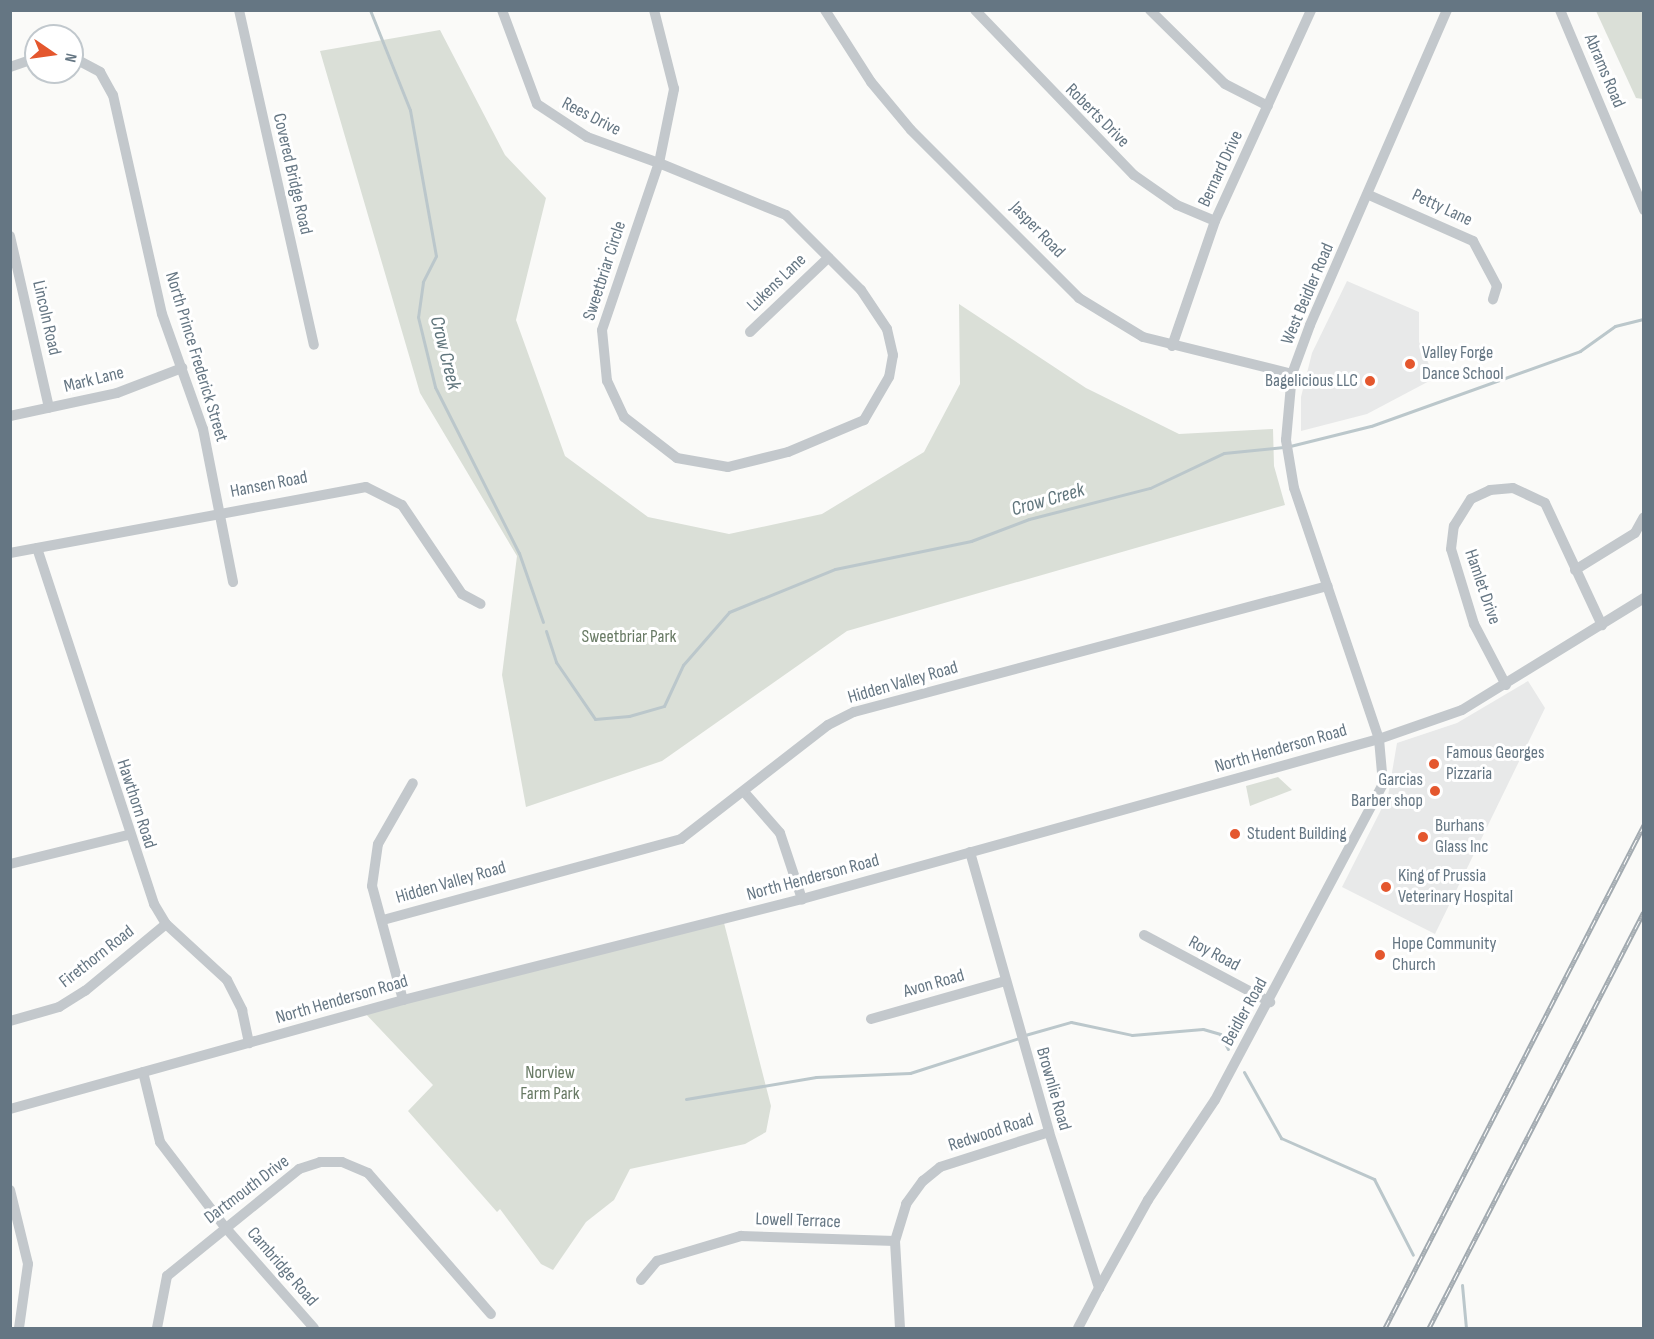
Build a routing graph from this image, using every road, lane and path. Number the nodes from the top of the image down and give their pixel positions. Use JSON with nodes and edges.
{"nodes":[{"id":1,"x":239,"y":10,"type":"edge"},
{"id":2,"x":502,"y":10,"type":"edge"},
{"id":3,"x":654,"y":10,"type":"edge"},
{"id":4,"x":825,"y":10,"type":"edge"},
{"id":5,"x":975,"y":10,"type":"edge"},
{"id":6,"x":1150,"y":10,"type":"edge"},
{"id":7,"x":1311,"y":10,"type":"edge"},
{"id":8,"x":1447,"y":10,"type":"edge"},
{"id":9,"x":1560,"y":10,"type":"edge"},
{"id":10,"x":84,"y":63,"type":"edge"},
{"id":11,"x":1268,"y":106,"type":"junction"},
{"id":12,"x":659,"y":164,"type":"junction"},
{"id":13,"x":1369,"y":195,"type":"junction"},
{"id":14,"x":1644,"y":210,"type":"edge"},
{"id":15,"x":1215,"y":221,"type":"junction"},
{"id":16,"x":10,"y":236,"type":"edge"},
{"id":17,"x":828,"y":258,"type":"junction"},
{"id":18,"x":1493,"y":299,"type":"dead end"},
{"id":19,"x":750,"y":332,"type":"dead end"},
{"id":20,"x":314,"y":345,"type":"dead end"},
{"id":21,"x":1172,"y":346,"type":"junction"},
{"id":22,"x":182,"y":368,"type":"junction"},
{"id":23,"x":1292,"y":374,"type":"junction"},
{"id":24,"x":49,"y":408,"type":"junction"},
{"id":25,"x":10,"y":416,"type":"edge"},
{"id":26,"x":220,"y":512,"type":"junction"},
{"id":27,"x":1644,"y":517,"type":"edge"},
{"id":28,"x":37,"y":548,"type":"junction"},
{"id":29,"x":10,"y":553,"type":"edge"},
{"id":30,"x":1575,"y":570,"type":"junction"},
{"id":31,"x":233,"y":582,"type":"dead end"},
{"id":32,"x":1328,"y":586,"type":"junction"},
{"id":33,"x":1644,"y":598,"type":"edge"},
{"id":34,"x":482,"y":604,"type":"dead end"},
{"id":35,"x":1602,"y":625,"type":"junction"},
{"id":36,"x":1506,"y":685,"type":"junction"},
{"id":37,"x":1379,"y":739,"type":"junction"},
{"id":38,"x":413,"y":783,"type":"dead end"},
{"id":39,"x":745,"y":793,"type":"junction"},
{"id":40,"x":128,"y":835,"type":"junction"},
{"id":41,"x":970,"y":852,"type":"junction"},
{"id":42,"x":10,"y":864,"type":"edge"},
{"id":43,"x":802,"y":899,"type":"junction"},
{"id":44,"x":383,"y":920,"type":"junction"},
{"id":45,"x":166,"y":924,"type":"junction"},
{"id":46,"x":1144,"y":935,"type":"dead end"},
{"id":47,"x":1005,"y":981,"type":"junction"},
{"id":48,"x":403,"y":999,"type":"junction"},
{"id":49,"x":1269,"y":1002,"type":"junction"},
{"id":50,"x":871,"y":1019,"type":"dead end"},
{"id":51,"x":10,"y":1021,"type":"edge"},
{"id":52,"x":249,"y":1043,"type":"junction"},
{"id":53,"x":143,"y":1072,"type":"junction"},
{"id":54,"x":10,"y":1109,"type":"edge"},
{"id":55,"x":1048,"y":1132,"type":"junction"},
{"id":56,"x":11,"y":1196,"type":"edge"},
{"id":57,"x":224,"y":1226,"type":"junction"},
{"id":58,"x":895,"y":1241,"type":"junction"},
{"id":59,"x":641,"y":1280,"type":"dead end"},
{"id":60,"x":1099,"y":1288,"type":"junction"},
{"id":61,"x":491,"y":1314,"type":"dead end"},
{"id":62,"x":19,"y":1329,"type":"edge"},
{"id":63,"x":157,"y":1329,"type":"edge"},
{"id":64,"x":314,"y":1329,"type":"edge"},
{"id":65,"x":900,"y":1329,"type":"edge"},
{"id":66,"x":1078,"y":1329,"type":"edge"}],
"edges":[{"from":1,"to":20,"type":"street","name":"Covered Bridge Road"},
{"from":2,"to":12,"type":"street","name":"Rees Drive"},
{"from":3,"to":12,"type":"street"},
{"from":4,"to":21,"type":"street","name":"Jasper Road"},
{"from":5,"to":15,"type":"street","name":"Roberts Drive"},
{"from":6,"to":11,"type":"street"},
{"from":7,"to":11,"type":"street","name":"Bernard Drive"},
{"from":8,"to":13,"type":"street","name":"West Beidler Road"},
{"from":9,"to":14,"type":"street","name":"Abrams Road"},
{"from":10,"to":22,"type":"street","name":"North Prince Frederick Street"},
{"from":11,"to":15,"type":"street","name":"Bernard Drive"},
{"from":12,"to":17,"type":"street","name":"Sweetbriar Circle"},
{"from":12,"to":17,"type":"street","name":"Sweetbriar Circle"},
{"from":13,"to":18,"type":"street","name":"Petty Lane"},
{"from":13,"to":23,"type":"street","name":"West Beidler Road"},
{"from":15,"to":21,"type":"street","name":"Bernard Drive"},
{"from":16,"to":24,"type":"street","name":"Lincoln Road"},
{"from":17,"to":19,"type":"street","name":"Lukens Lane"},
{"from":21,"to":23,"type":"street","name":"Jasper Road"},
{"from":22,"to":24,"type":"street","name":"Mark Lane"},
{"from":22,"to":26,"type":"street","name":"North Prince Frederick Street"},
{"from":23,"to":32,"type":"street","name":"West Beidler Road"},
{"from":24,"to":25,"type":"street","name":"Mark Lane"},
{"from":26,"to":28,"type":"street","name":"Hansen Road"},
{"from":26,"to":31,"type":"street","name":"North Prince Frederick Street"},
{"from":26,"to":34,"type":"street","name":"Hansen Road"},
{"from":27,"to":30,"type":"street"},
{"from":28,"to":29,"type":"street","name":"Hansen Road"},
{"from":28,"to":40,"type":"street","name":"Hawthorn Road"},
{"from":30,"to":35,"type":"street","name":"Hamlet Drive"},
{"from":30,"to":36,"type":"street","name":"Hamlet Drive"},
{"from":32,"to":37,"type":"street","name":"West Beidler Road"},
{"from":32,"to":39,"type":"street","name":"Hidden Valley Road"},
{"from":33,"to":35,"type":"street"},
{"from":35,"to":36,"type":"street","name":"North Henderson Road"},
{"from":36,"to":37,"type":"street","name":"North Henderson Road"},
{"from":37,"to":41,"type":"street","name":"North Henderson Road"},
{"from":37,"to":49,"type":"street","name":"Beidler Road"},
{"from":38,"to":44,"type":"street"},
{"from":39,"to":43,"type":"street"},
{"from":39,"to":44,"type":"street","name":"Hidden Valley Road"},
{"from":40,"to":42,"type":"street"},
{"from":40,"to":45,"type":"street","name":"Hawthorn Road"},
{"from":41,"to":43,"type":"street","name":"North Henderson Road"},
{"from":41,"to":47,"type":"street","name":"Brownlie Road"},
{"from":43,"to":48,"type":"street","name":"North Henderson Road"},
{"from":44,"to":48,"type":"street"},
{"from":45,"to":51,"type":"street","name":"Firethorn Road"},
{"from":45,"to":52,"type":"street","name":"Hawthorn Road"},
{"from":46,"to":49,"type":"street","name":"Roy Road"},
{"from":47,"to":50,"type":"street","name":"Avon Road"},
{"from":47,"to":55,"type":"street","name":"Brownlie Road"},
{"from":48,"to":52,"type":"street","name":"North Henderson Road"},
{"from":49,"to":60,"type":"street","name":"Beidler Road"},
{"from":52,"to":53,"type":"street","name":"North Henderson Road"},
{"from":53,"to":54,"type":"street","name":"North Henderson Road"},
{"from":53,"to":57,"type":"street","name":"Cambridge Road"},
{"from":55,"to":58,"type":"street","name":"Redwood Road"},
{"from":55,"to":60,"type":"street","name":"Brownlie Road"},
{"from":56,"to":62,"type":"street"},
{"from":57,"to":61,"type":"street","name":"Dartmouth Drive"},
{"from":57,"to":63,"type":"street","name":"Dartmouth Drive"},
{"from":57,"to":64,"type":"street","name":"Cambridge Road"},
{"from":58,"to":59,"type":"street","name":"Lowell Terrace"},
{"from":58,"to":65,"type":"street","name":"Redwood Road"},
{"from":60,"to":66,"type":"street"}]}
